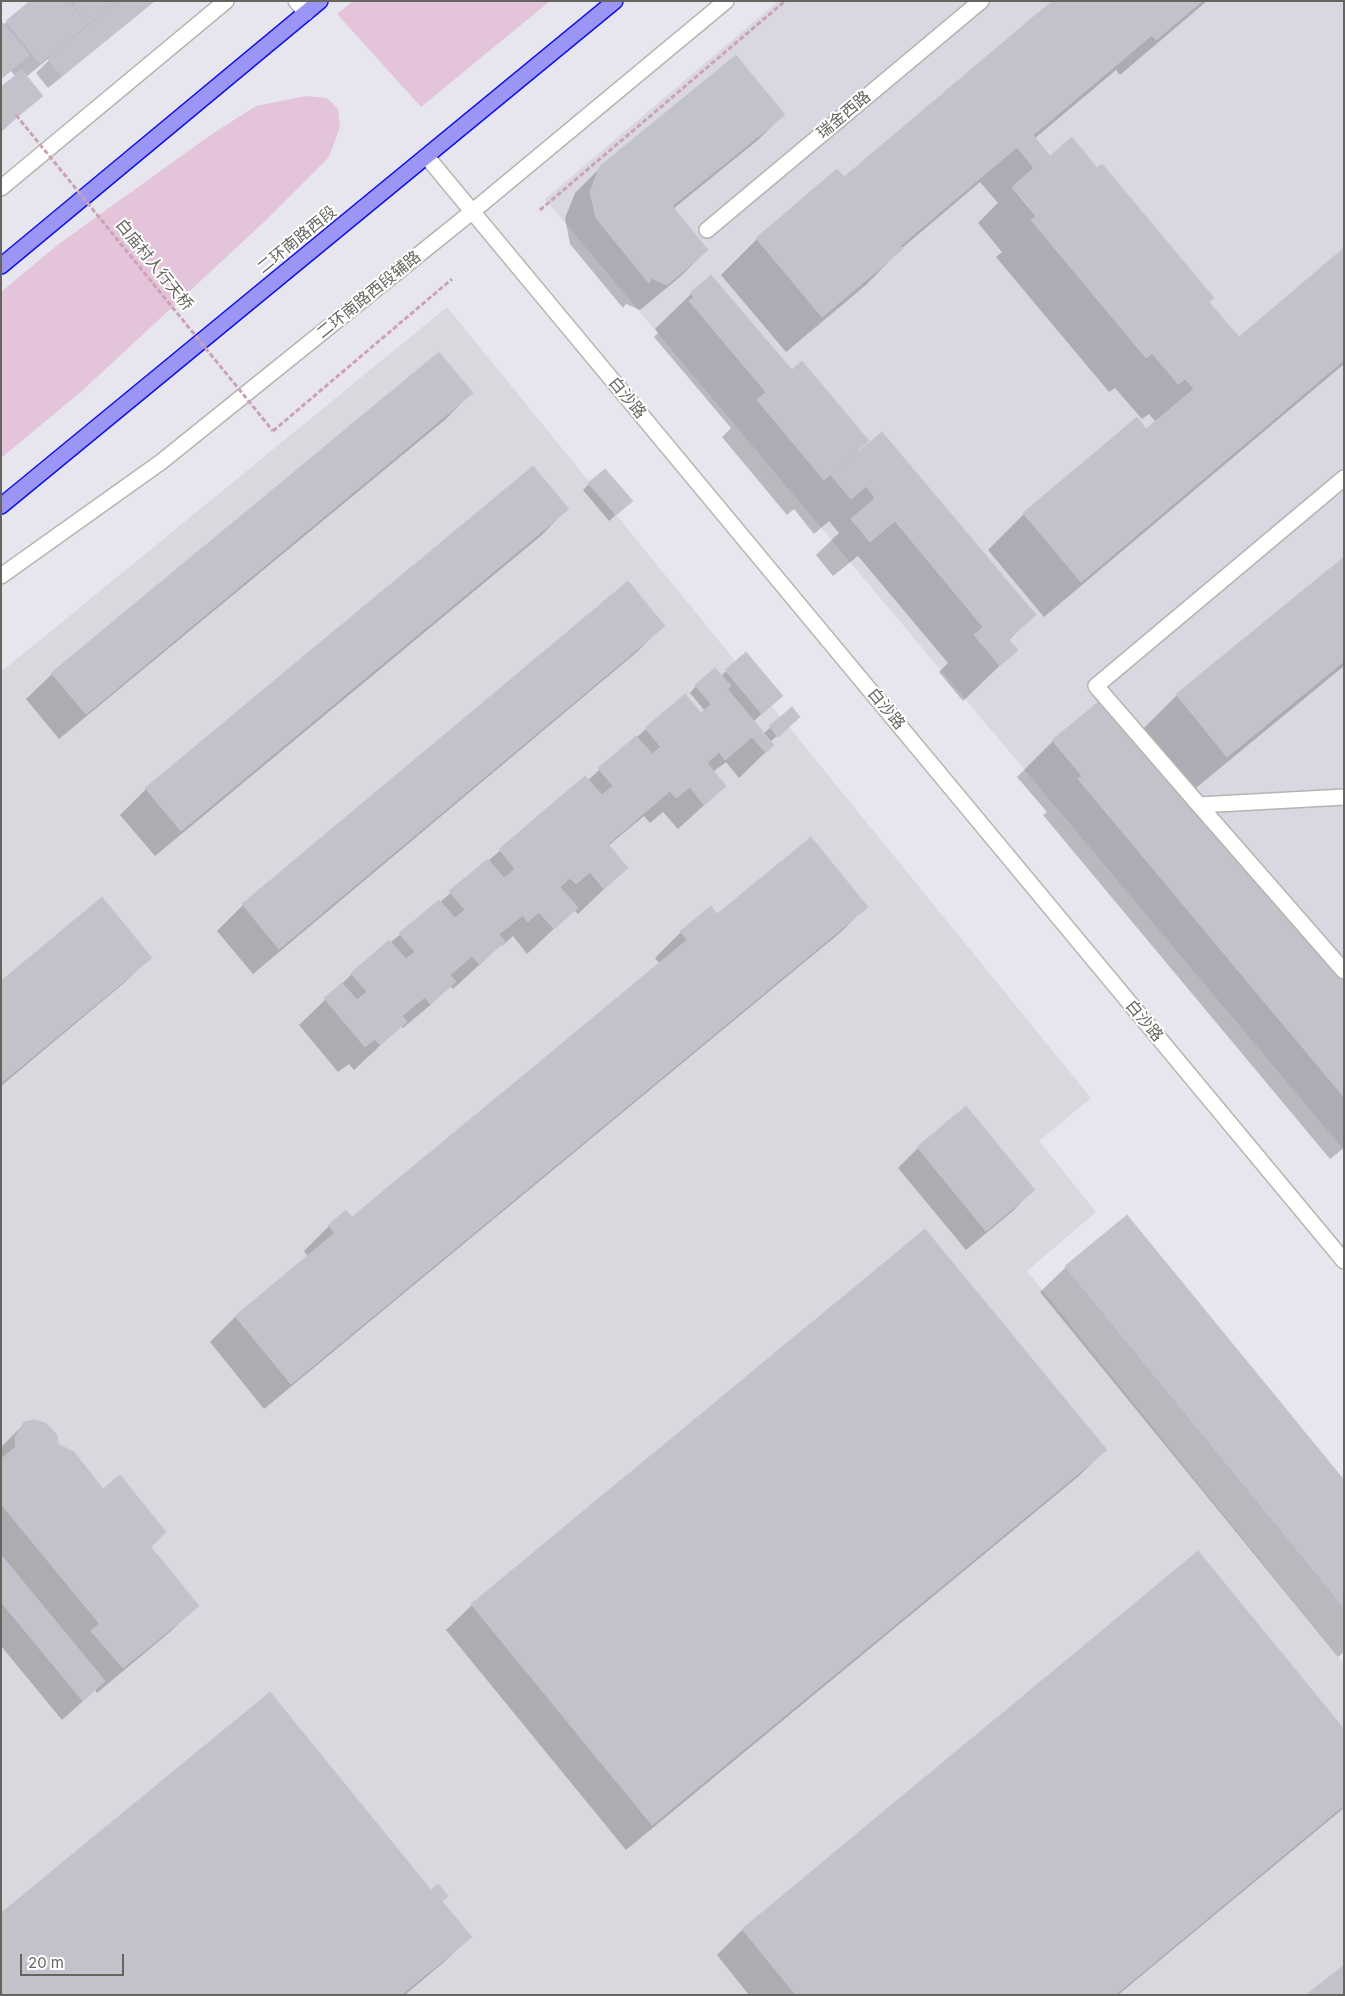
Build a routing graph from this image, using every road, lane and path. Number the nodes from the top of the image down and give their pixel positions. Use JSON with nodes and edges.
{"nodes":[{"id":1,"x":226,"y":1,"type":"edge"},
{"id":2,"x":320,"y":1,"type":"edge"},
{"id":3,"x":615,"y":1,"type":"edge"},
{"id":4,"x":726,"y":1,"type":"edge"},
{"id":5,"x":785,"y":1,"type":"edge"},
{"id":6,"x":981,"y":1,"type":"edge"},
{"id":7,"x":301,"y":7,"type":"edge"},
{"id":8,"x":16,"y":115,"type":"dead end"},
{"id":9,"x":428,"y":157,"type":"junction"},
{"id":10,"x":1,"y":188,"type":"edge"},
{"id":11,"x":540,"y":210,"type":"dead end"},
{"id":12,"x":473,"y":211,"type":"junction"},
{"id":13,"x":707,"y":230,"type":"dead end"},
{"id":14,"x":1,"y":266,"type":"edge"},
{"id":15,"x":452,"y":280,"type":"dead end"},
{"id":16,"x":1344,"y":478,"type":"edge"},
{"id":17,"x":1,"y":506,"type":"edge"},
{"id":18,"x":1,"y":576,"type":"edge"},
{"id":19,"x":1344,"y":797,"type":"edge"},
{"id":20,"x":1199,"y":805,"type":"junction"},
{"id":21,"x":1344,"y":971,"type":"edge"},
{"id":22,"x":1344,"y":1261,"type":"edge"}],
"edges":[{"from":1,"to":10,"type":"street"},
{"from":2,"to":7,"type":"highway"},
{"from":3,"to":9,"type":"highway","name":"二环南路西段"},
{"from":4,"to":12,"type":"street","name":"二环南路西段辅路"},
{"from":5,"to":11,"type":"path"},
{"from":6,"to":13,"type":"street","name":"瑞金西路"},
{"from":7,"to":14,"type":"highway"},
{"from":8,"to":15,"type":"path","name":"白庙村人行天桥","bridge":true},
{"from":9,"to":12,"type":"street","name":"白沙路"},
{"from":9,"to":17,"type":"highway","name":"二环南路西段"},
{"from":12,"to":18,"type":"street","name":"二环南路西段辅路"},
{"from":12,"to":22,"type":"street","name":"白沙路"},
{"from":16,"to":20,"type":"street"},
{"from":19,"to":20,"type":"street"},
{"from":20,"to":21,"type":"street"}]}
